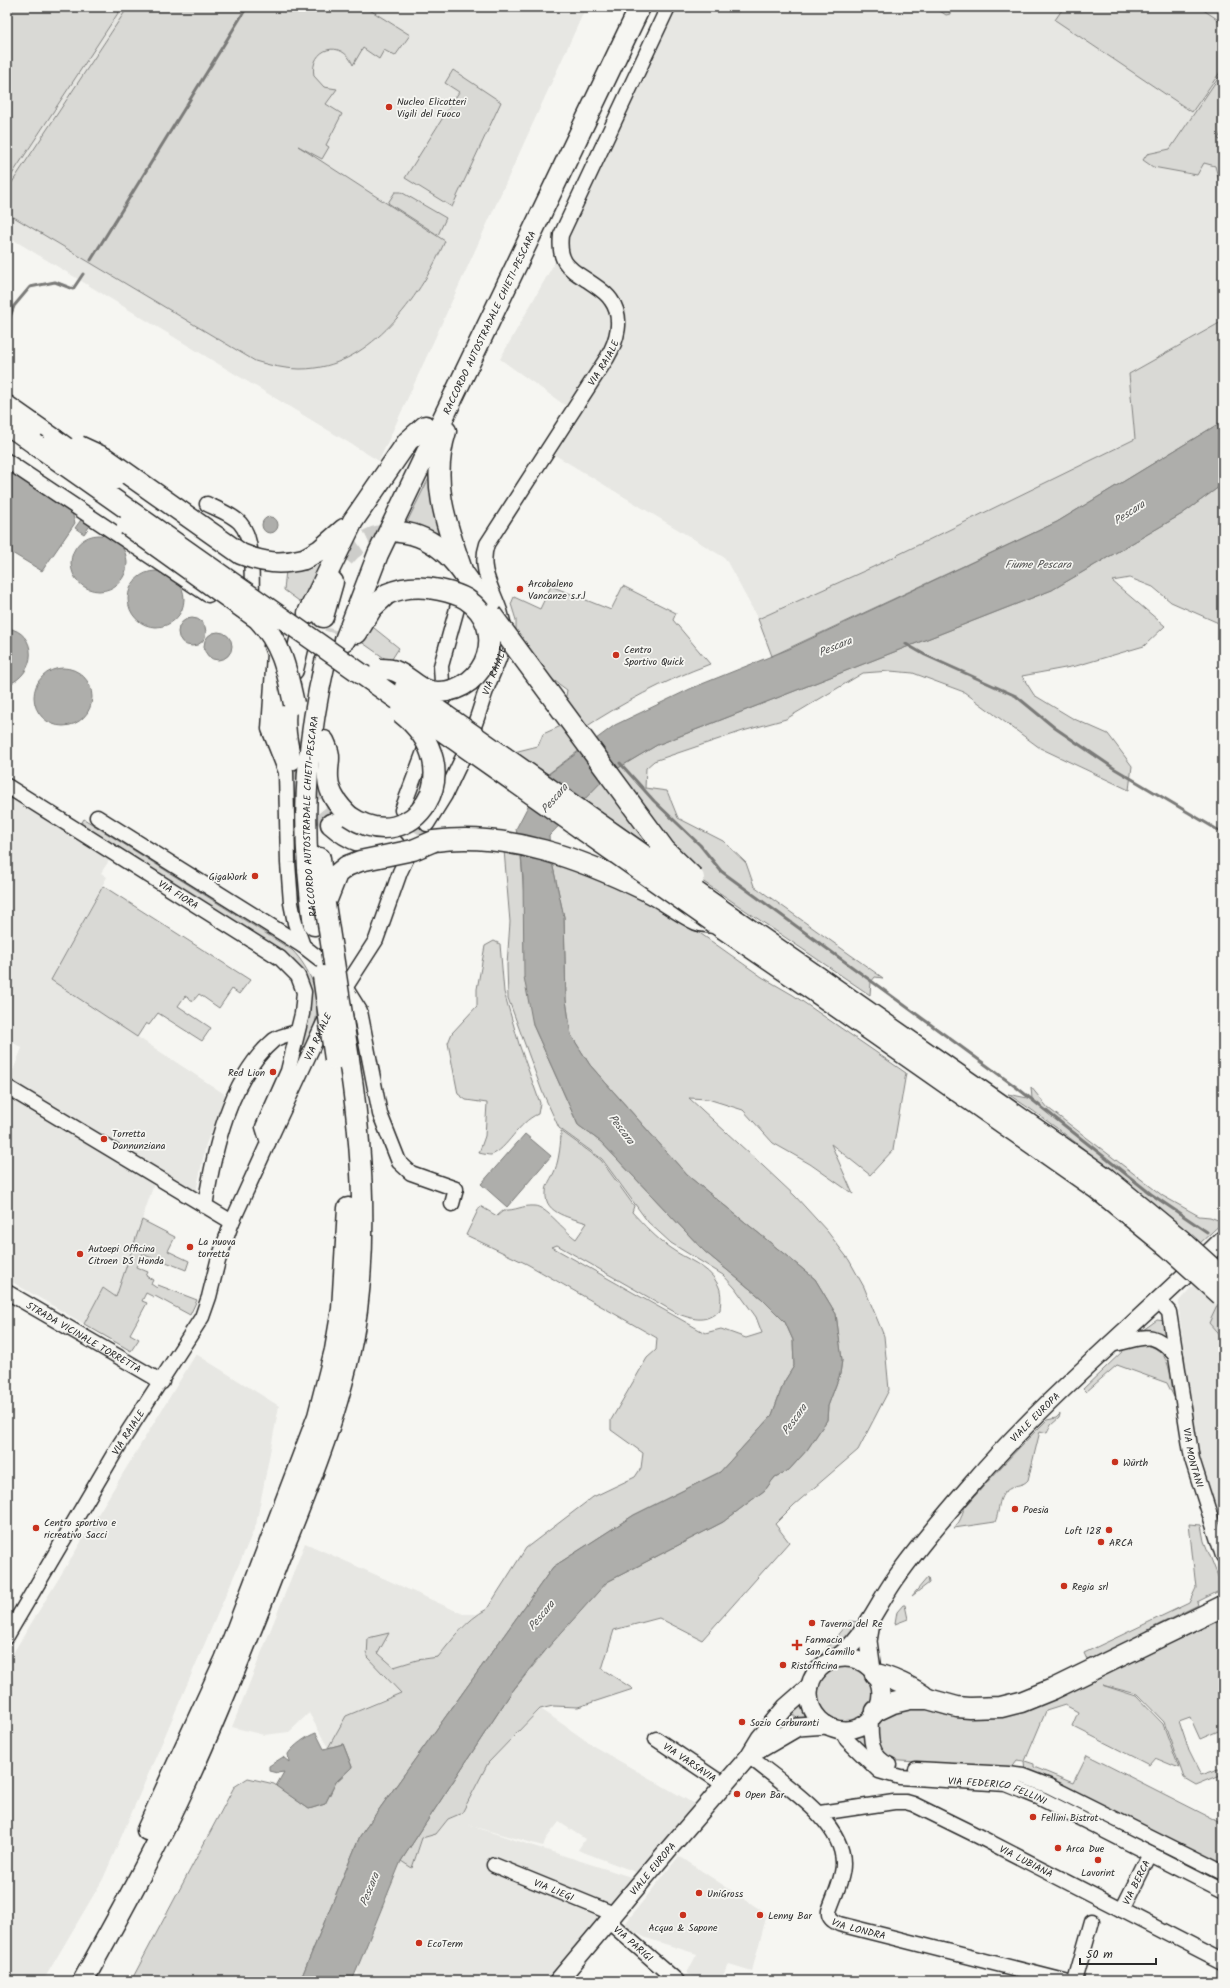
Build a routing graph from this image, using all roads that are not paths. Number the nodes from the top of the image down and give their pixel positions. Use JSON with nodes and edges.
{"nodes":[{"id":1,"x":626,"y":7,"type":"edge"},
{"id":2,"x":640,"y":7,"type":"edge"},
{"id":3,"x":668,"y":7,"type":"edge"},
{"id":4,"x":7,"y":406,"type":"edge"},
{"id":5,"x":446,"y":411,"type":"junction"},
{"id":6,"x":7,"y":424,"type":"edge"},
{"id":7,"x":425,"y":426,"type":"junction"},
{"id":8,"x":44,"y":441,"type":"junction"},
{"id":9,"x":7,"y":461,"type":"edge"},
{"id":10,"x":207,"y":504,"type":"dead end"},
{"id":11,"x":353,"y":521,"type":"junction"},
{"id":12,"x":399,"y":532,"type":"tunnel mouth"},
{"id":13,"x":344,"y":558,"type":"tunnel mouth"},
{"id":14,"x":463,"y":573,"type":"junction"},
{"id":15,"x":460,"y":594,"type":"dead end"},
{"id":16,"x":254,"y":625,"type":"junction"},
{"id":17,"x":328,"y":625,"type":"junction"},
{"id":18,"x":319,"y":656,"type":"junction"},
{"id":19,"x":292,"y":670,"type":"dead end"},
{"id":20,"x":441,"y":676,"type":"junction"},
{"id":21,"x":381,"y":678,"type":"junction"},
{"id":22,"x":487,"y":688,"type":"junction"},
{"id":23,"x":294,"y":706,"type":"junction"},
{"id":24,"x":474,"y":726,"type":"dead end"},
{"id":25,"x":324,"y":741,"type":"junction"},
{"id":26,"x":463,"y":757,"type":"dead end"},
{"id":27,"x":291,"y":760,"type":"tunnel mouth"},
{"id":28,"x":7,"y":786,"type":"edge"},
{"id":29,"x":305,"y":802,"type":"junction"},
{"id":30,"x":402,"y":810,"type":"dead end"},
{"id":31,"x":97,"y":817,"type":"dead end"},
{"id":32,"x":331,"y":824,"type":"tunnel mouth"},
{"id":33,"x":430,"y":832,"type":"junction"},
{"id":34,"x":401,"y":850,"type":"junction"},
{"id":35,"x":325,"y":904,"type":"junction"},
{"id":36,"x":718,"y":916,"type":"junction"},
{"id":37,"x":303,"y":946,"type":"junction"},
{"id":38,"x":346,"y":984,"type":"junction"},
{"id":39,"x":297,"y":1032,"type":"junction"},
{"id":40,"x":344,"y":1067,"type":"junction"},
{"id":41,"x":7,"y":1087,"type":"edge"},
{"id":42,"x":268,"y":1143,"type":"junction"},
{"id":43,"x":353,"y":1147,"type":"junction"},
{"id":44,"x":452,"y":1204,"type":"dead end"},
{"id":45,"x":205,"y":1206,"type":"junction"},
{"id":46,"x":232,"y":1222,"type":"junction"},
{"id":47,"x":1223,"y":1239,"type":"edge"},
{"id":48,"x":1222,"y":1290,"type":"edge"},
{"id":49,"x":7,"y":1292,"type":"edge"},
{"id":50,"x":1158,"y":1300,"type":"junction"},
{"id":51,"x":1110,"y":1346,"type":"junction"},
{"id":52,"x":1176,"y":1356,"type":"junction"},
{"id":53,"x":162,"y":1382,"type":"junction"},
{"id":54,"x":1223,"y":1556,"type":"edge"},
{"id":55,"x":1223,"y":1606,"type":"edge"},
{"id":56,"x":872,"y":1617,"type":"junction"},
{"id":57,"x":7,"y":1636,"type":"edge"},
{"id":58,"x":835,"y":1659,"type":"junction"},
{"id":59,"x":873,"y":1672,"type":"junction"},
{"id":60,"x":810,"y":1686,"type":"junction"},
{"id":61,"x":928,"y":1699,"type":"junction"},
{"id":62,"x":874,"y":1715,"type":"junction"},
{"id":63,"x":834,"y":1727,"type":"junction"},
{"id":64,"x":656,"y":1739,"type":"dead end"},
{"id":65,"x":748,"y":1756,"type":"junction"},
{"id":66,"x":723,"y":1784,"type":"junction"},
{"id":67,"x":820,"y":1814,"type":"junction"},
{"id":68,"x":1150,"y":1854,"type":"junction"},
{"id":69,"x":494,"y":1866,"type":"dead end"},
{"id":70,"x":1223,"y":1873,"type":"edge"},
{"id":71,"x":1223,"y":1891,"type":"edge"},
{"id":72,"x":1122,"y":1910,"type":"junction"},
{"id":73,"x":611,"y":1917,"type":"junction"},
{"id":74,"x":1092,"y":1921,"type":"dead end"},
{"id":75,"x":1223,"y":1962,"type":"edge"},
{"id":76,"x":68,"y":1981,"type":"edge"},
{"id":77,"x":83,"y":1981,"type":"edge"},
{"id":78,"x":558,"y":1981,"type":"edge"},
{"id":79,"x":677,"y":1981,"type":"edge"},
{"id":80,"x":1065,"y":1981,"type":"edge"},
{"id":81,"x":1075,"y":1981,"type":"edge"}],
"edges":[{"from":1,"to":7,"type":"highway","name":"RACCORDO AUTOSTRADALE CHIETI-PESCARA"},
{"from":2,"to":5,"type":"highway","name":"RACCORDO AUTOSTRADALE CHIETI-PESCARA"},
{"from":3,"to":22,"type":"street","name":"VIA RAIALE"},
{"from":4,"to":8,"type":"highway"},
{"from":5,"to":14,"type":"highway"},
{"from":5,"to":17,"type":"highway","name":"RACCORDO AUTOSTRADALE CHIETI-PESCARA"},
{"from":6,"to":8,"type":"highway"},
{"from":7,"to":11,"type":"highway"},
{"from":7,"to":17,"type":"highway","name":"RACCORDO AUTOSTRADALE CHIETI-PESCARA"},
{"from":8,"to":11,"type":"highway","bridge":true},
{"from":8,"to":21,"type":"highway","bridge":true},
{"from":8,"to":23,"type":"highway","bridge":true},
{"from":9,"to":16,"type":"street"},
{"from":10,"to":16,"type":"street"},
{"from":11,"to":17,"type":"highway"},
{"from":12,"to":14,"type":"highway"},
{"from":13,"to":17,"type":"highway"},
{"from":14,"to":36,"type":"highway","bridge":true},
{"from":15,"to":20,"type":"street"},
{"from":16,"to":37,"type":"street"},
{"from":17,"to":21,"type":"highway","bridge":true},
{"from":18,"to":19,"type":"highway"},
{"from":18,"to":23,"type":"highway"},
{"from":18,"to":25,"type":"highway","name":"RACCORDO AUTOSTRADALE CHIETI-PESCARA"},
{"from":18,"to":29,"type":"highway","name":"RACCORDO AUTOSTRADALE CHIETI-PESCARA"},
{"from":20,"to":22,"type":"street"},
{"from":20,"to":30,"type":"street"},
{"from":21,"to":25,"type":"highway","bridge":true},
{"from":21,"to":36,"type":"highway","bridge":true},
{"from":22,"to":24,"type":"street","name":"VIA RAIALE"},
{"from":23,"to":27,"type":"highway"},
{"from":23,"to":29,"type":"highway"},
{"from":25,"to":35,"type":"highway","name":"RACCORDO AUTOSTRADALE CHIETI-PESCARA"},
{"from":26,"to":33,"type":"street"},
{"from":28,"to":39,"type":"street","name":"VIA FIORA"},
{"from":29,"to":40,"type":"highway","name":"RACCORDO AUTOSTRADALE CHIETI-PESCARA","bridge":true},
{"from":31,"to":37,"type":"street"},
{"from":32,"to":34,"type":"highway"},
{"from":33,"to":34,"type":"highway"},
{"from":33,"to":35,"type":"highway","bridge":true},
{"from":33,"to":36,"type":"highway","bridge":true},
{"from":34,"to":38,"type":"street","name":"VIA RAIALE"},
{"from":35,"to":40,"type":"highway","name":"RACCORDO AUTOSTRADALE CHIETI-PESCARA","bridge":true},
{"from":36,"to":48,"type":"highway","bridge":true},
{"from":37,"to":38,"type":"street"},
{"from":38,"to":42,"type":"street","name":"VIA RAIALE"},
{"from":38,"to":44,"type":"street"},
{"from":39,"to":42,"type":"street","name":"VIA FIORA"},
{"from":39,"to":45,"type":"street"},
{"from":40,"to":43,"type":"highway"},
{"from":41,"to":45,"type":"street"},
{"from":42,"to":46,"type":"street","name":"VIA RAIALE"},
{"from":43,"to":76,"type":"highway"},
{"from":43,"to":77,"type":"highway"},
{"from":45,"to":46,"type":"street"},
{"from":46,"to":53,"type":"street","name":"VIA RAIALE"},
{"from":47,"to":50,"type":"main road","name":"VIALE EUROPA"},
{"from":49,"to":53,"type":"street","name":"STRADA VICINALE TORRETTA"},
{"from":50,"to":51,"type":"main road","name":"VIALE EUROPA"},
{"from":50,"to":52,"type":"street","name":"VIA MONTANI"},
{"from":51,"to":52,"type":"street"},
{"from":51,"to":56,"type":"main road","name":"VIALE EUROPA"},
{"from":52,"to":54,"type":"street","name":"VIA MONTANI"},
{"from":53,"to":57,"type":"street","name":"VIA RAIALE"},
{"from":55,"to":61,"type":"highway"},
{"from":56,"to":58,"type":"main road","name":"VIALE EUROPA"},
{"from":56,"to":59,"type":"main road","name":"VIALE EUROPA"},
{"from":58,"to":59,"type":"main road"},
{"from":58,"to":60,"type":"main road"},
{"from":59,"to":61,"type":"highway"},
{"from":59,"to":62,"type":"main road"},
{"from":60,"to":63,"type":"main road"},
{"from":60,"to":65,"type":"main road","name":"VIALE EUROPA"},
{"from":61,"to":62,"type":"highway"},
{"from":62,"to":63,"type":"main road"},
{"from":62,"to":70,"type":"street","name":"VIA FEDERICO FELLINI"},
{"from":63,"to":65,"type":"main road","name":"VIALE EUROPA"},
{"from":63,"to":68,"type":"street","name":"VIA FEDERICO FELLINI"},
{"from":64,"to":66,"type":"street","name":"VIA VARSAVIA"},
{"from":65,"to":66,"type":"main road","name":"VIALE EUROPA"},
{"from":65,"to":67,"type":"street","name":"VIA LONDRA"},
{"from":66,"to":73,"type":"main road","name":"VIALE EUROPA"},
{"from":67,"to":72,"type":"street","name":"VIA LUBIANA"},
{"from":67,"to":80,"type":"street","name":"VIA LONDRA"},
{"from":68,"to":71,"type":"street","name":"VIA FEDERICO FELLINI"},
{"from":68,"to":72,"type":"street","name":"VIA BERCA"},
{"from":69,"to":73,"type":"street","name":"VIA LIEGI"},
{"from":72,"to":75,"type":"street","name":"VIA LUBIANA"},
{"from":73,"to":78,"type":"main road","name":"VIALE EUROPA"},
{"from":73,"to":79,"type":"street","name":"VIA PARIGI"},
{"from":74,"to":81,"type":"street"}]}
